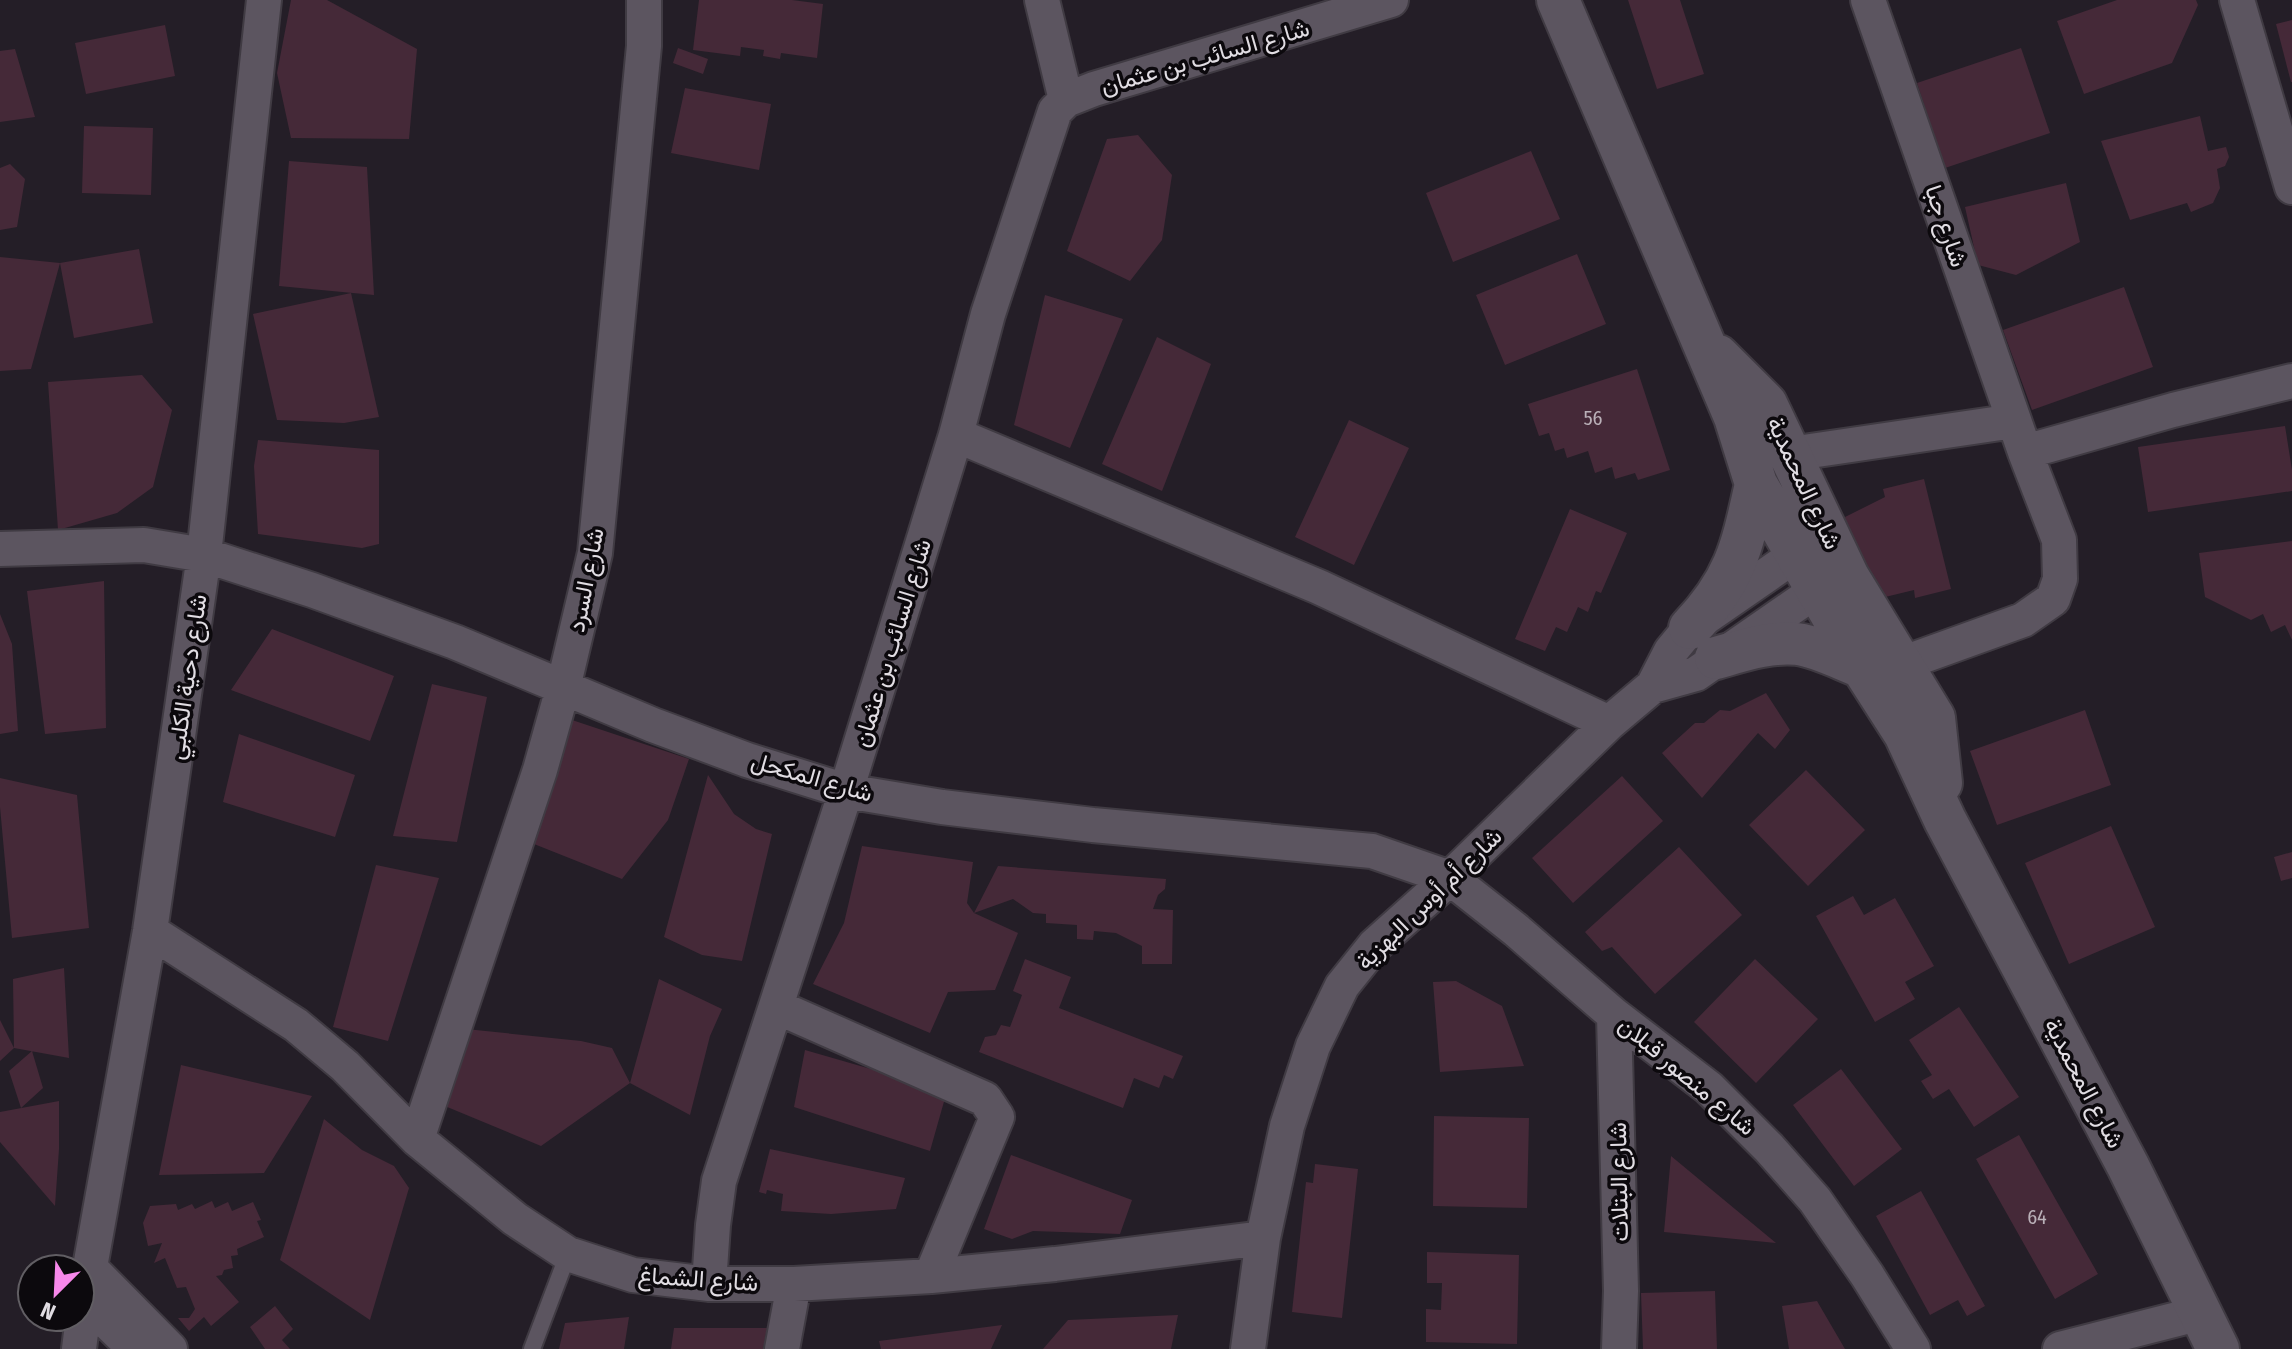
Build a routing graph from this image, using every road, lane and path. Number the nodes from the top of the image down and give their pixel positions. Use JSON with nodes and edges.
{"nodes":[{"id":1,"x":264,"y":0,"type":"edge"},
{"id":2,"x":644,"y":0,"type":"edge"},
{"id":3,"x":1042,"y":0,"type":"edge"},
{"id":4,"x":1391,"y":0,"type":"edge"},
{"id":5,"x":1558,"y":0,"type":"edge"},
{"id":6,"x":1868,"y":0,"type":"edge"},
{"id":7,"x":2237,"y":0,"type":"edge"},
{"id":8,"x":1066,"y":100,"type":"junction"},
{"id":9,"x":2292,"y":187,"type":"edge"},
{"id":10,"x":1701,"y":340,"type":"junction"},
{"id":11,"x":2292,"y":381,"type":"edge"},
{"id":12,"x":956,"y":435,"type":"junction"},
{"id":13,"x":2019,"y":437,"type":"junction"},
{"id":14,"x":1790,"y":454,"type":"junction"},
{"id":15,"x":1756,"y":484,"type":"junction"},
{"id":16,"x":1814,"y":547,"type":"junction"},
{"id":17,"x":0,"y":549,"type":"edge"},
{"id":18,"x":204,"y":555,"type":"junction"},
{"id":19,"x":1832,"y":583,"type":"junction"},
{"id":20,"x":1703,"y":643,"type":"junction"},
{"id":21,"x":1881,"y":665,"type":"junction"},
{"id":22,"x":563,"y":688,"type":"junction"},
{"id":23,"x":1609,"y":723,"type":"junction"},
{"id":24,"x":846,"y":791,"type":"junction"},
{"id":25,"x":1450,"y":878,"type":"junction"},
{"id":26,"x":150,"y":931,"type":"junction"},
{"id":27,"x":777,"y":1007,"type":"junction"},
{"id":28,"x":1614,"y":1015,"type":"junction"},
{"id":29,"x":417,"y":1139,"type":"junction"},
{"id":30,"x":1263,"y":1238,"type":"junction"},
{"id":31,"x":95,"y":1253,"type":"edge"},
{"id":32,"x":568,"y":1254,"type":"junction"},
{"id":33,"x":931,"y":1276,"type":"junction"},
{"id":34,"x":709,"y":1284,"type":"junction"},
{"id":35,"x":794,"y":1284,"type":"junction"},
{"id":36,"x":96,"y":1291,"type":"edge"},
{"id":37,"x":96,"y":1296,"type":"edge"},
{"id":38,"x":2210,"y":1331,"type":"edge"},
{"id":39,"x":135,"y":1349,"type":"edge"},
{"id":40,"x":170,"y":1349,"type":"edge"},
{"id":41,"x":532,"y":1349,"type":"edge"},
{"id":42,"x":782,"y":1349,"type":"edge"},
{"id":43,"x":1248,"y":1349,"type":"edge"},
{"id":44,"x":1619,"y":1349,"type":"edge"},
{"id":45,"x":1913,"y":1349,"type":"edge"},
{"id":46,"x":2060,"y":1349,"type":"edge"}],
"edges":[{"from":1,"to":18,"type":"street","name":"شارع دحية الكلبي"},
{"from":2,"to":22,"type":"street","name":"شارع السرد"},
{"from":3,"to":8,"type":"street"},
{"from":4,"to":8,"type":"street","name":"شارع السائب بن عثمان"},
{"from":5,"to":10,"type":"street","name":"شارع المحمدية"},
{"from":6,"to":13,"type":"street","name":"شارع جبا"},
{"from":7,"to":9,"type":"street"},
{"from":8,"to":12,"type":"street","name":"شارع السائب بن عثمان"},
{"from":10,"to":14,"type":"street","name":"شارع المحمدية"},
{"from":10,"to":15,"type":"street","name":"شارع المحمدية"},
{"from":11,"to":13,"type":"street"},
{"from":12,"to":23,"type":"street"},
{"from":12,"to":24,"type":"street","name":"شارع السائب بن عثمان"},
{"from":13,"to":14,"type":"street"},
{"from":13,"to":21,"type":"street","name":"شارع جبا"},
{"from":14,"to":16,"type":"street","name":"شارع المحمدية"},
{"from":15,"to":16,"type":"street","name":"شارع المحمدية"},
{"from":15,"to":20,"type":"street"},
{"from":16,"to":19,"type":"street","name":"شارع المحمدية"},
{"from":16,"to":20,"type":"street","name":"شارع أم أوس البهزية"},
{"from":17,"to":18,"type":"street","name":"شارع المكحل"},
{"from":18,"to":22,"type":"street","name":"شارع المكحل"},
{"from":18,"to":26,"type":"street","name":"شارع دحية الكلبي"},
{"from":19,"to":20,"type":"street","name":"شارع أم أوس البهزية"},
{"from":19,"to":21,"type":"street","name":"شارع المحمدية"},
{"from":20,"to":21,"type":"street"},
{"from":20,"to":23,"type":"street","name":"شارع أم أوس البهزية"},
{"from":21,"to":38,"type":"street","name":"شارع المحمدية"},
{"from":22,"to":24,"type":"street","name":"شارع المكحل"},
{"from":22,"to":29,"type":"street","name":"شارع السرد"},
{"from":23,"to":25,"type":"street","name":"شارع أم أوس البهزية"},
{"from":24,"to":25,"type":"street","name":"شارع المكحل"},
{"from":24,"to":27,"type":"street","name":"شارع السائب بن عثمان"},
{"from":25,"to":28,"type":"street","name":"شارع منصور قبلان"},
{"from":25,"to":30,"type":"street","name":"شارع أم أوس البهزية"},
{"from":26,"to":29,"type":"street","name":"شارع الشماغ"},
{"from":26,"to":31,"type":"street","name":"شارع دحية الكلبي"},
{"from":27,"to":33,"type":"street"},
{"from":27,"to":34,"type":"street","name":"شارع السائب بن عثمان"},
{"from":28,"to":44,"type":"street","name":"شارع البتلات"},
{"from":28,"to":45,"type":"street","name":"شارع منصور قبلان"},
{"from":29,"to":32,"type":"street","name":"شارع الشماغ"},
{"from":30,"to":33,"type":"street","name":"شارع الشماغ"},
{"from":30,"to":43,"type":"street","name":"شارع أم أوس البهزية"},
{"from":32,"to":34,"type":"street","name":"شارع الشماغ"},
{"from":32,"to":41,"type":"lane"},
{"from":33,"to":35,"type":"street","name":"شارع الشماغ"},
{"from":34,"to":35,"type":"street","name":"شارع الشماغ"},
{"from":35,"to":42,"type":"street"},
{"from":36,"to":40,"type":"street"},
{"from":37,"to":39,"type":"street"},
{"from":38,"to":46,"type":"street"}]}
